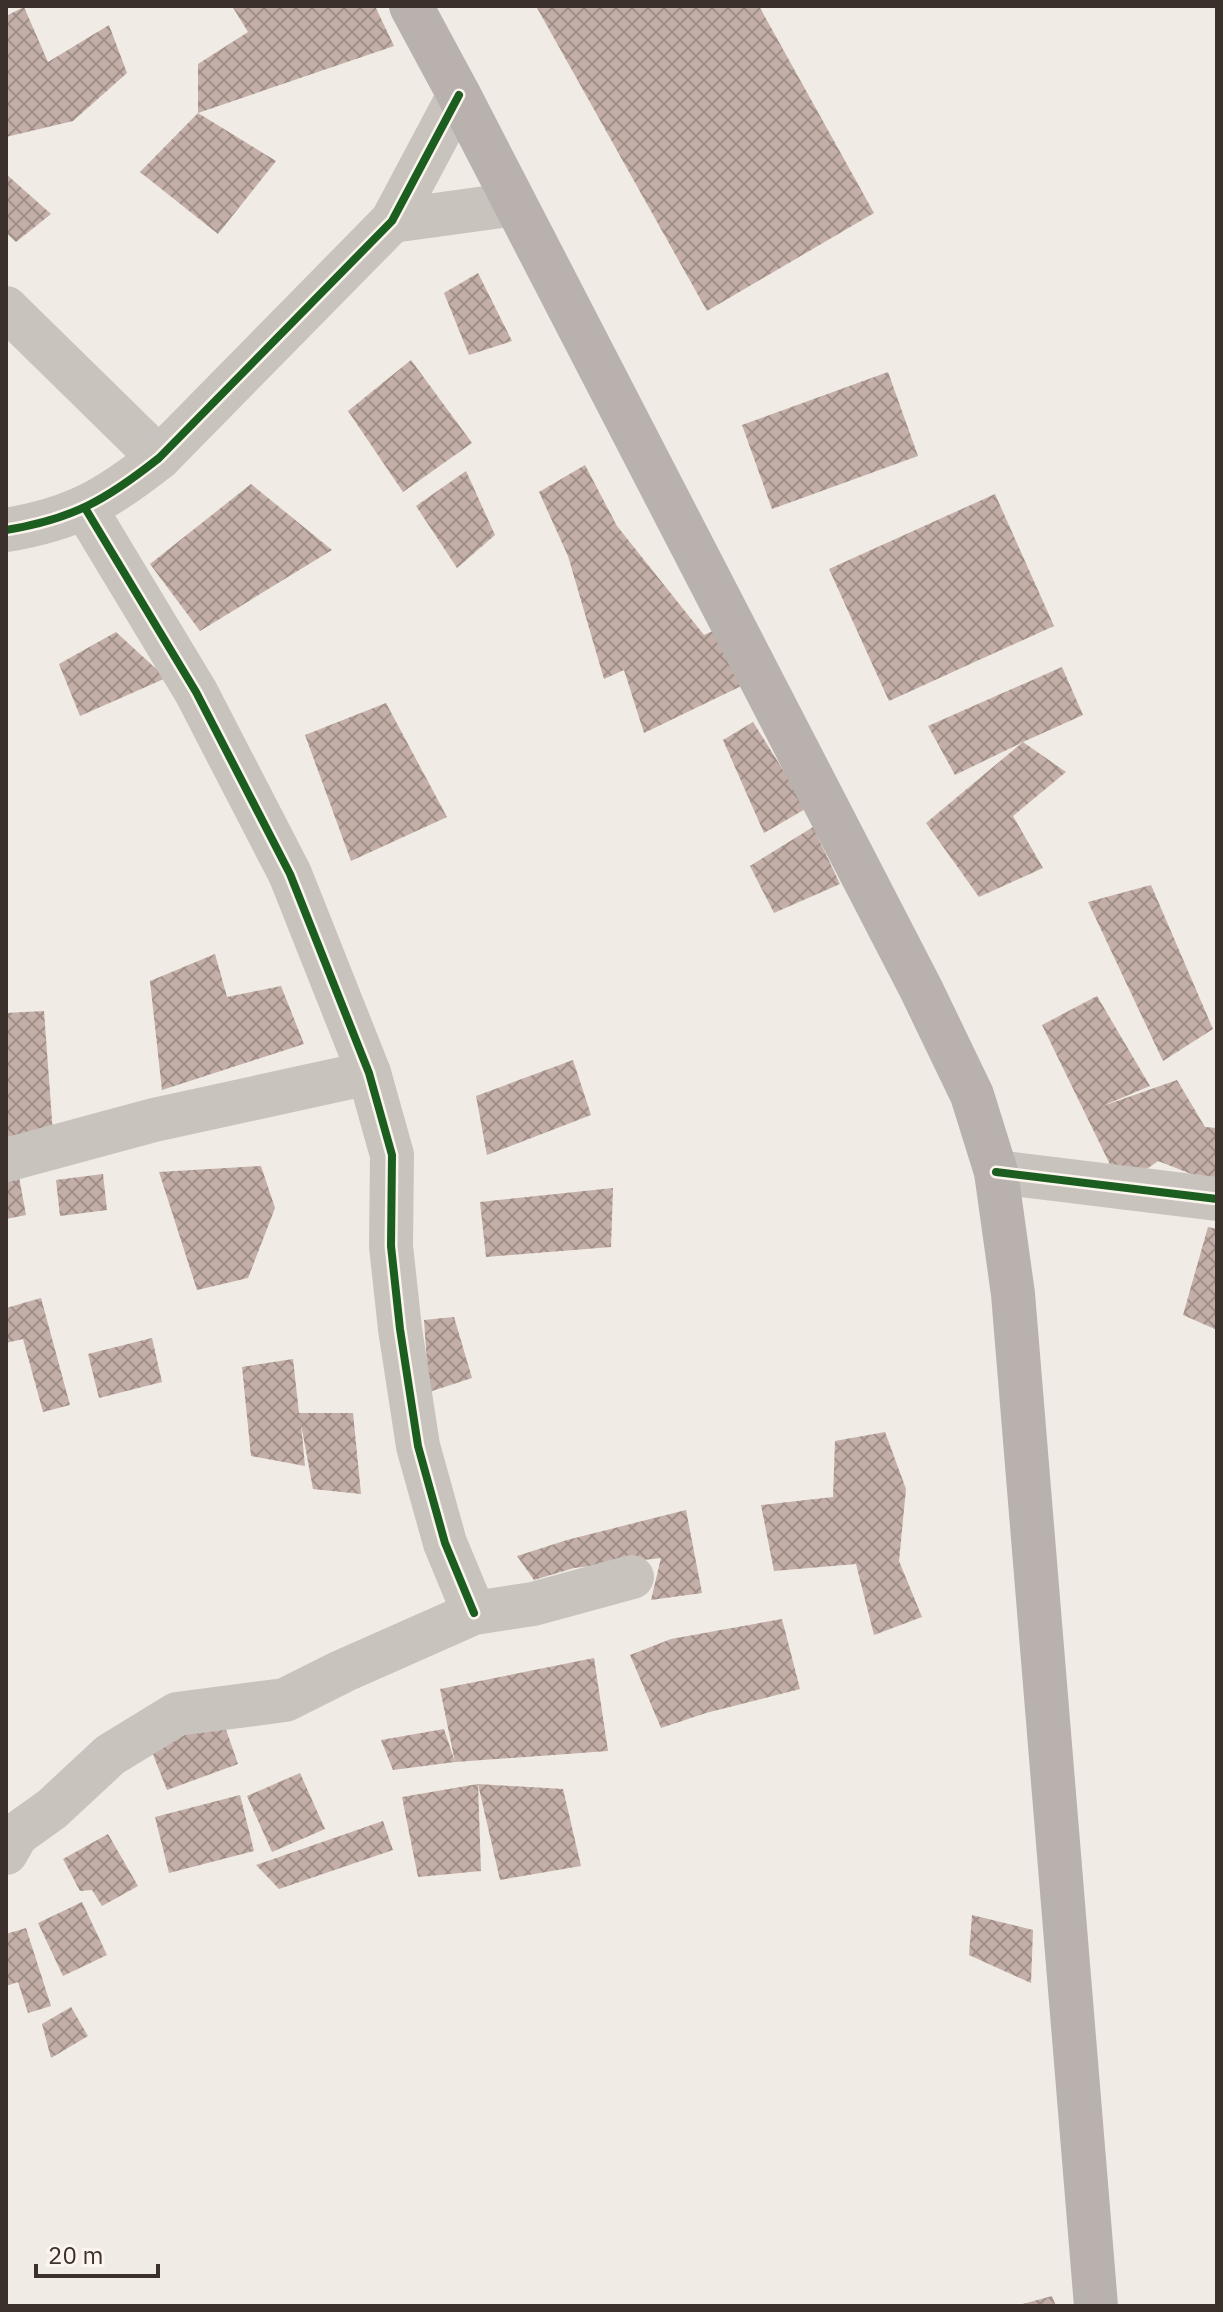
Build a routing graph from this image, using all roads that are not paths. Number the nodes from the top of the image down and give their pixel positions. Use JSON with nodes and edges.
{"nodes":[{"id":1,"x":411,"y":6,"type":"edge"},
{"id":2,"x":459,"y":95,"type":"junction"},
{"id":3,"x":515,"y":204,"type":"junction"},
{"id":4,"x":392,"y":221,"type":"junction"},
{"id":5,"x":6,"y":308,"type":"edge"},
{"id":6,"x":159,"y":458,"type":"junction"},
{"id":7,"x":85,"y":508,"type":"junction"},
{"id":8,"x":6,"y":530,"type":"edge"},
{"id":9,"x":369,"y":1073,"type":"junction"},
{"id":10,"x":6,"y":1160,"type":"edge"},
{"id":11,"x":996,"y":1172,"type":"junction"},
{"id":12,"x":1217,"y":1199,"type":"edge"},
{"id":13,"x":632,"y":1577,"type":"dead end"},
{"id":14,"x":474,"y":1613,"type":"junction"},
{"id":15,"x":6,"y":1853,"type":"edge"},
{"id":16,"x":1096,"y":2306,"type":"edge"}],
"edges":[{"from":1,"to":2,"type":"main road"},
{"from":2,"to":3,"type":"main road"},
{"from":2,"to":4,"type":"street"},
{"from":3,"to":4,"type":"street"},
{"from":3,"to":11,"type":"main road"},
{"from":4,"to":6,"type":"street"},
{"from":5,"to":6,"type":"street"},
{"from":6,"to":7,"type":"street"},
{"from":7,"to":8,"type":"street"},
{"from":7,"to":9,"type":"street"},
{"from":9,"to":10,"type":"street"},
{"from":9,"to":14,"type":"street"},
{"from":11,"to":12,"type":"street"},
{"from":11,"to":16,"type":"main road"},
{"from":13,"to":14,"type":"street"},
{"from":14,"to":15,"type":"street"}]}
